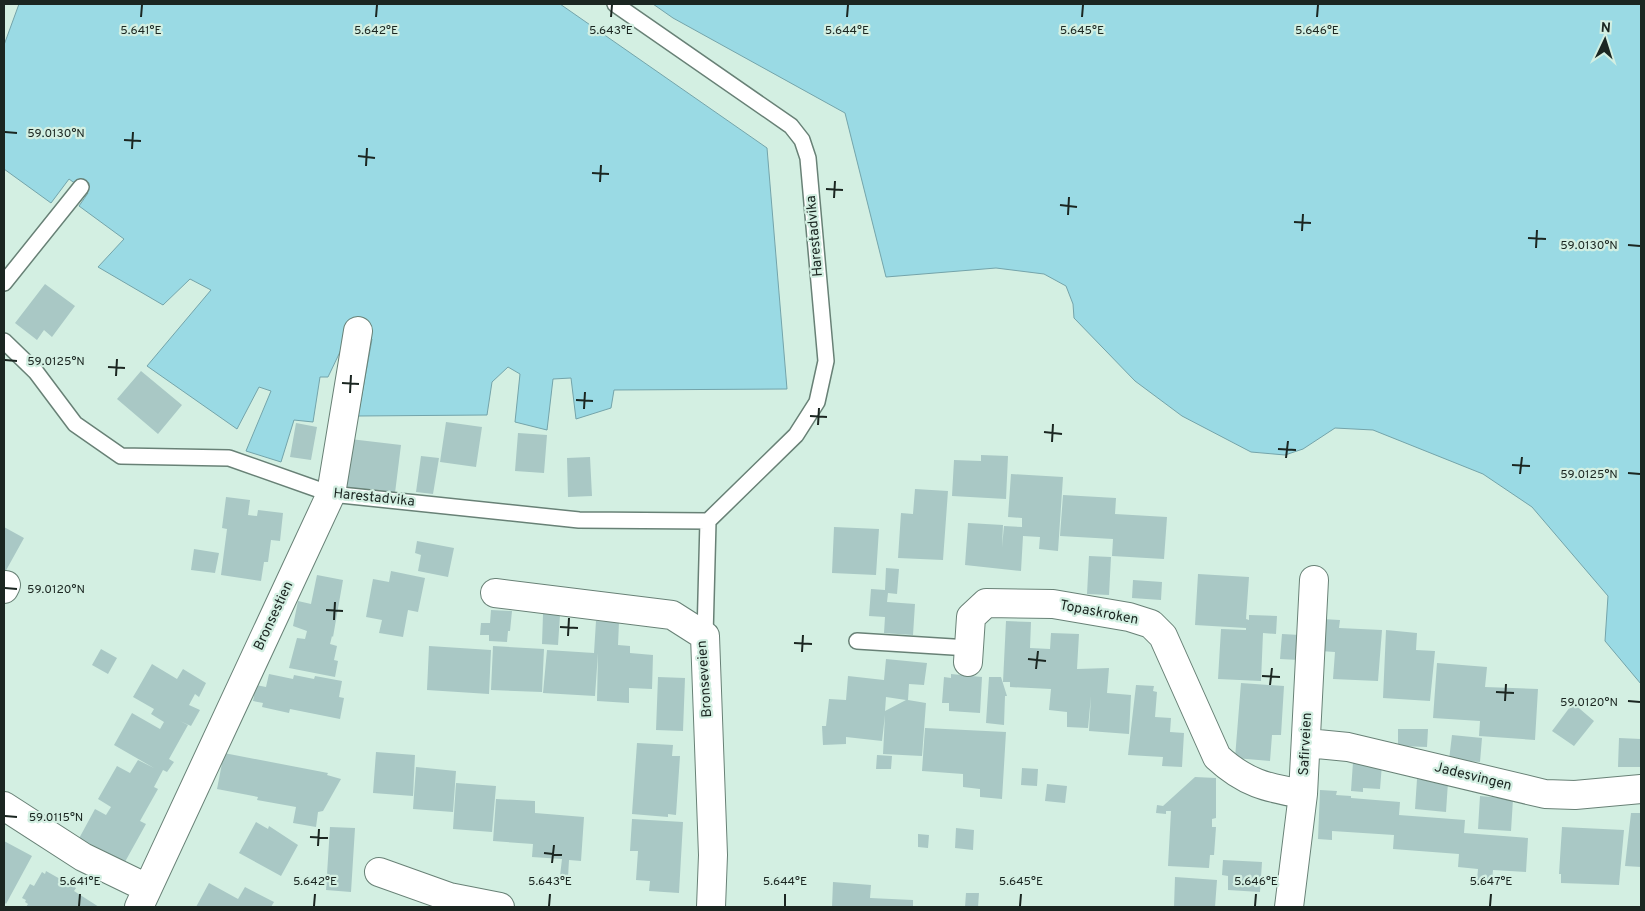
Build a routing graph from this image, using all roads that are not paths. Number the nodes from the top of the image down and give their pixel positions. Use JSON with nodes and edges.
{"nodes":[{"id":1,"x":615,"y":4,"type":"edge"},
{"id":2,"x":81,"y":187,"type":"dead end"},
{"id":3,"x":4,"y":283,"type":"edge"},
{"id":4,"x":358,"y":332,"type":"dead end"},
{"id":5,"x":4,"y":341,"type":"edge"},
{"id":6,"x":331,"y":494,"type":"junction"},
{"id":7,"x":708,"y":521,"type":"junction"},
{"id":8,"x":1314,"y":580,"type":"dead end"},
{"id":9,"x":495,"y":593,"type":"dead end"},
{"id":10,"x":705,"y":636,"type":"junction"},
{"id":11,"x":857,"y":641,"type":"dead end"},
{"id":12,"x":968,"y":655,"type":"joint"},
{"id":13,"x":1307,"y":743,"type":"junction"},
{"id":14,"x":1641,"y":789,"type":"edge"},
{"id":15,"x":1303,"y":794,"type":"junction"},
{"id":16,"x":4,"y":806,"type":"edge"},
{"id":17,"x":379,"y":872,"type":"dead end"},
{"id":18,"x":143,"y":898,"type":"edge"},
{"id":19,"x":500,"y":907,"type":"edge"},
{"id":20,"x":710,"y":907,"type":"edge"},
{"id":21,"x":1288,"y":907,"type":"edge"}],
"edges":[{"from":1,"to":7,"type":"lane","name":"Harestadvika"},
{"from":2,"to":3,"type":"lane"},
{"from":4,"to":6,"type":"street","name":"Bronsestien"},
{"from":5,"to":6,"type":"lane","name":"Harestadvika"},
{"from":6,"to":7,"type":"lane","name":"Harestadvika"},
{"from":6,"to":18,"type":"street","name":"Bronsestien"},
{"from":7,"to":10,"type":"lane"},
{"from":8,"to":13,"type":"street","name":"Safirveien"},
{"from":9,"to":10,"type":"street","name":"Bronseveien"},
{"from":10,"to":20,"type":"street","name":"Bronseveien"},
{"from":11,"to":12,"type":"lane"},
{"from":12,"to":15,"type":"street","name":"Topaskroken"},
{"from":13,"to":14,"type":"street","name":"Jadesvingen"},
{"from":13,"to":15,"type":"street","name":"Safirveien"},
{"from":15,"to":21,"type":"street","name":"Safirveien"},
{"from":16,"to":18,"type":"street","name":"Bronsestien"},
{"from":17,"to":19,"type":"street"}]}
